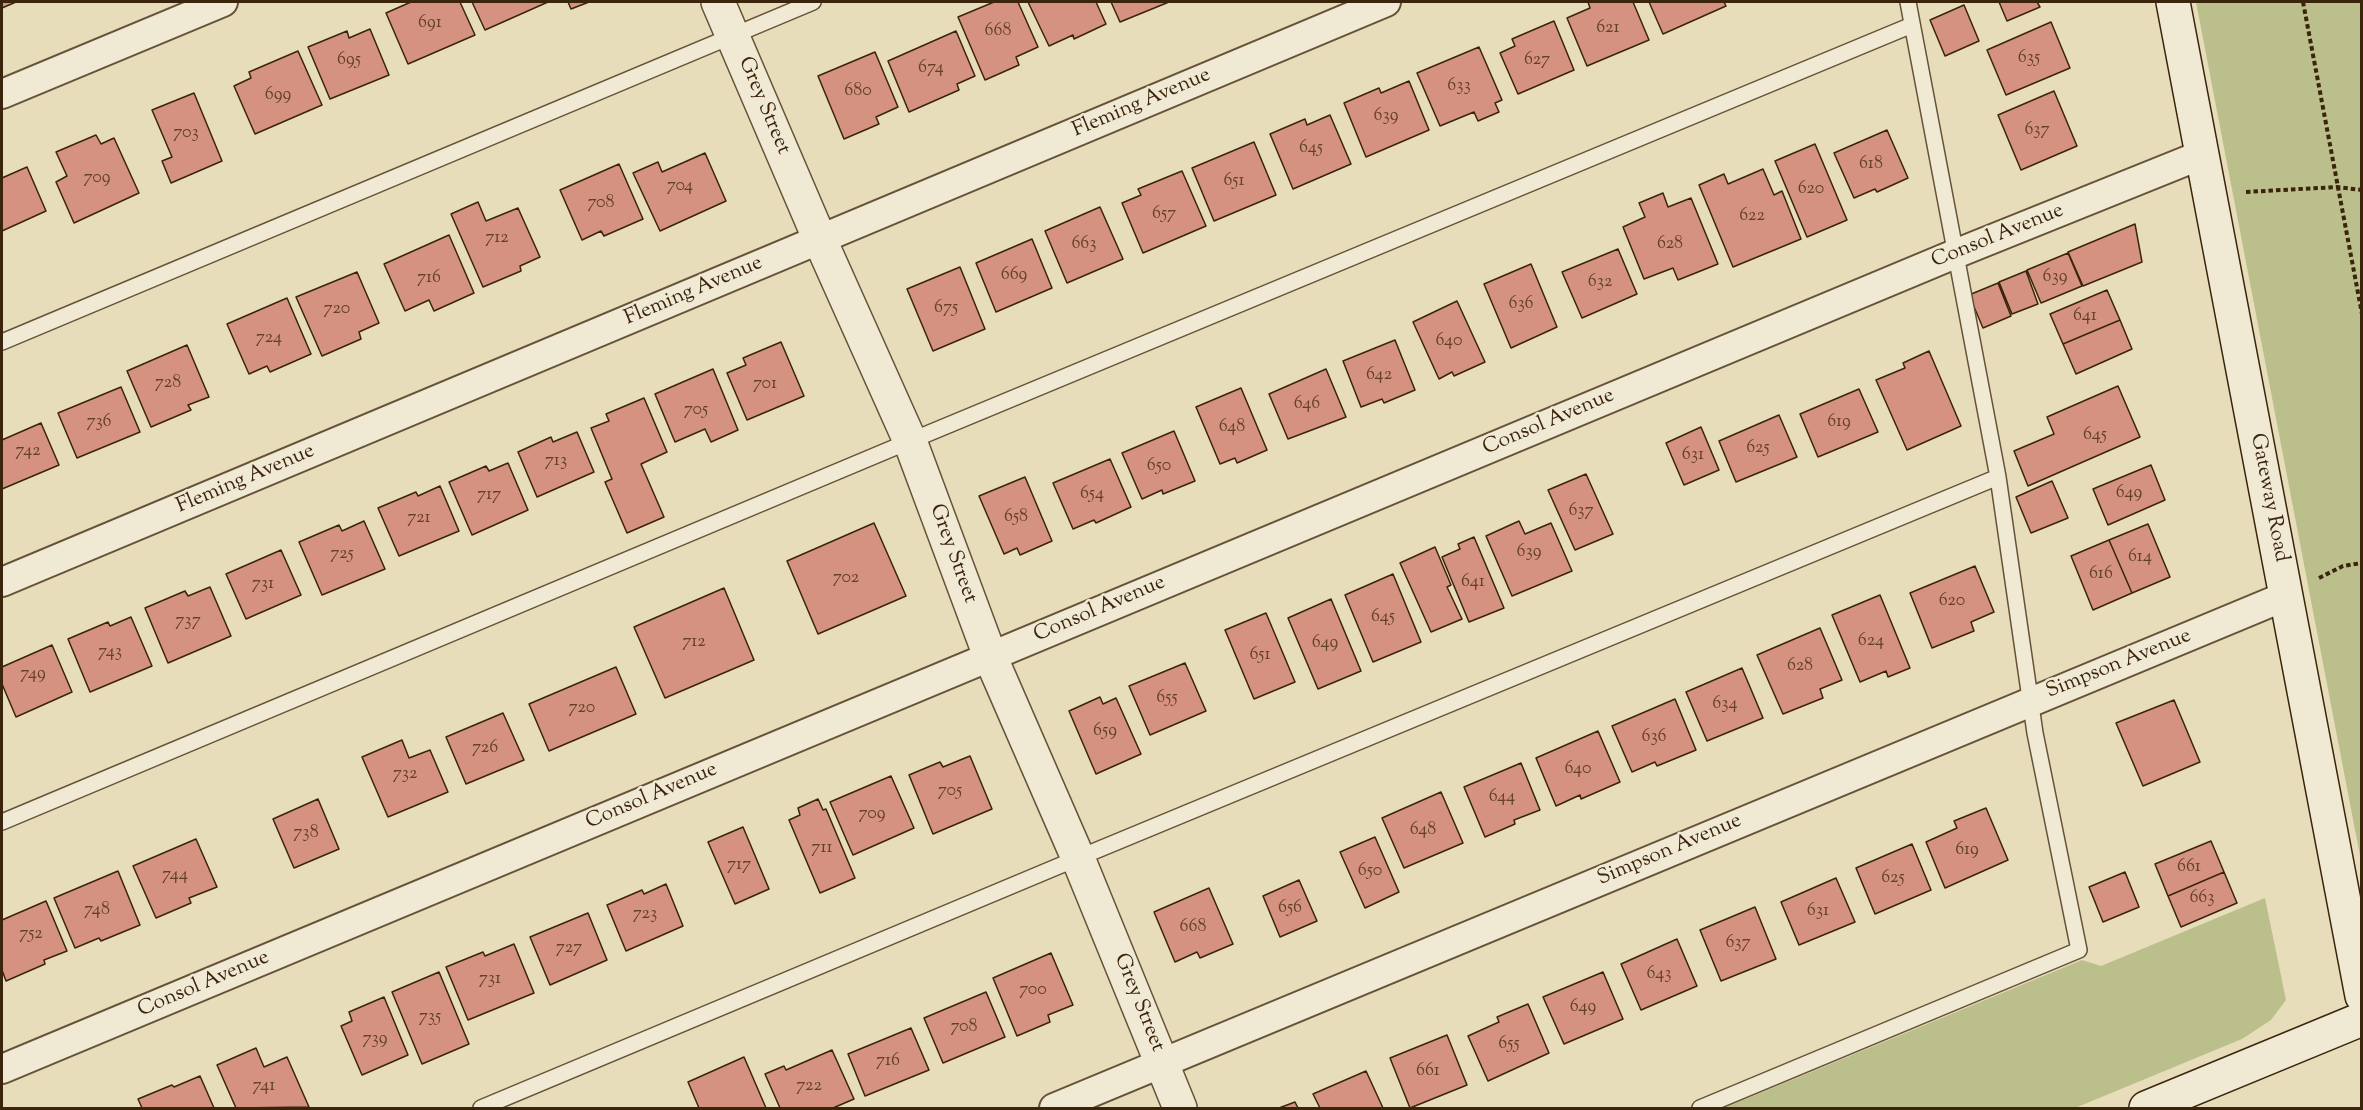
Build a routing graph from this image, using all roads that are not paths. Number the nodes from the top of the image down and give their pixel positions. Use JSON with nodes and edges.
{"nodes":[{"id":1,"x":223,"y":2,"type":"edge"},
{"id":2,"x":718,"y":2,"type":"edge"},
{"id":3,"x":813,"y":2,"type":"edge"},
{"id":4,"x":1386,"y":2,"type":"edge"},
{"id":5,"x":1908,"y":2,"type":"edge"},
{"id":6,"x":2173,"y":2,"type":"edge"},
{"id":7,"x":1912,"y":25,"type":"junction"},
{"id":8,"x":732,"y":35,"type":"junction"},
{"id":9,"x":2,"y":94,"type":"edge"},
{"id":10,"x":2202,"y":155,"type":"junction"},
{"id":11,"x":820,"y":240,"type":"junction"},
{"id":12,"x":1955,"y":254,"type":"junction"},
{"id":13,"x":2,"y":342,"type":"edge"},
{"id":14,"x":910,"y":441,"type":"junction"},
{"id":15,"x":1998,"y":477,"type":"junction"},
{"id":16,"x":2,"y":582,"type":"edge"},
{"id":17,"x":2286,"y":596,"type":"junction"},
{"id":18,"x":990,"y":656,"type":"junction"},
{"id":19,"x":2031,"y":701,"type":"junction"},
{"id":20,"x":2,"y":822,"type":"edge"},
{"id":21,"x":1078,"y":858,"type":"junction"},
{"id":22,"x":2361,"y":996,"type":"edge"},
{"id":23,"x":2361,"y":1019,"type":"edge"},
{"id":24,"x":1163,"y":1063,"type":"junction"},
{"id":25,"x":2,"y":1069,"type":"edge"},
{"id":26,"x":481,"y":1108,"type":"edge"},
{"id":27,"x":1054,"y":1108,"type":"edge"},
{"id":28,"x":1180,"y":1108,"type":"edge"},
{"id":29,"x":1700,"y":1108,"type":"edge"},
{"id":30,"x":2146,"y":1108,"type":"edge"}],
"edges":[{"from":1,"to":9,"type":"street"},
{"from":2,"to":8,"type":"main road","name":"Grey Street"},
{"from":3,"to":8,"type":"lane"},
{"from":4,"to":11,"type":"street","name":"Fleming Avenue"},
{"from":5,"to":7,"type":"lane"},
{"from":6,"to":10,"type":"main road","name":"Gateway Road"},
{"from":7,"to":12,"type":"lane"},
{"from":7,"to":14,"type":"lane"},
{"from":8,"to":11,"type":"main road","name":"Grey Street"},
{"from":8,"to":13,"type":"lane"},
{"from":10,"to":12,"type":"street","name":"Consol Avenue"},
{"from":10,"to":17,"type":"main road","name":"Gateway Road"},
{"from":11,"to":14,"type":"main road","name":"Grey Street"},
{"from":11,"to":16,"type":"street","name":"Fleming Avenue"},
{"from":12,"to":15,"type":"lane"},
{"from":12,"to":18,"type":"street","name":"Consol Avenue"},
{"from":14,"to":18,"type":"main road","name":"Grey Street"},
{"from":14,"to":20,"type":"lane"},
{"from":15,"to":19,"type":"lane"},
{"from":15,"to":21,"type":"lane"},
{"from":17,"to":19,"type":"street","name":"Simpson Avenue"},
{"from":17,"to":22,"type":"main road","name":"Gateway Road"},
{"from":18,"to":21,"type":"main road","name":"Grey Street"},
{"from":18,"to":25,"type":"street","name":"Consol Avenue"},
{"from":19,"to":24,"type":"street","name":"Simpson Avenue"},
{"from":19,"to":29,"type":"lane"},
{"from":21,"to":24,"type":"main road","name":"Grey Street"},
{"from":21,"to":26,"type":"lane"},
{"from":23,"to":30,"type":"main road"},
{"from":24,"to":27,"type":"street","name":"Simpson Avenue"},
{"from":24,"to":28,"type":"main road","name":"Grey Street"}]}
